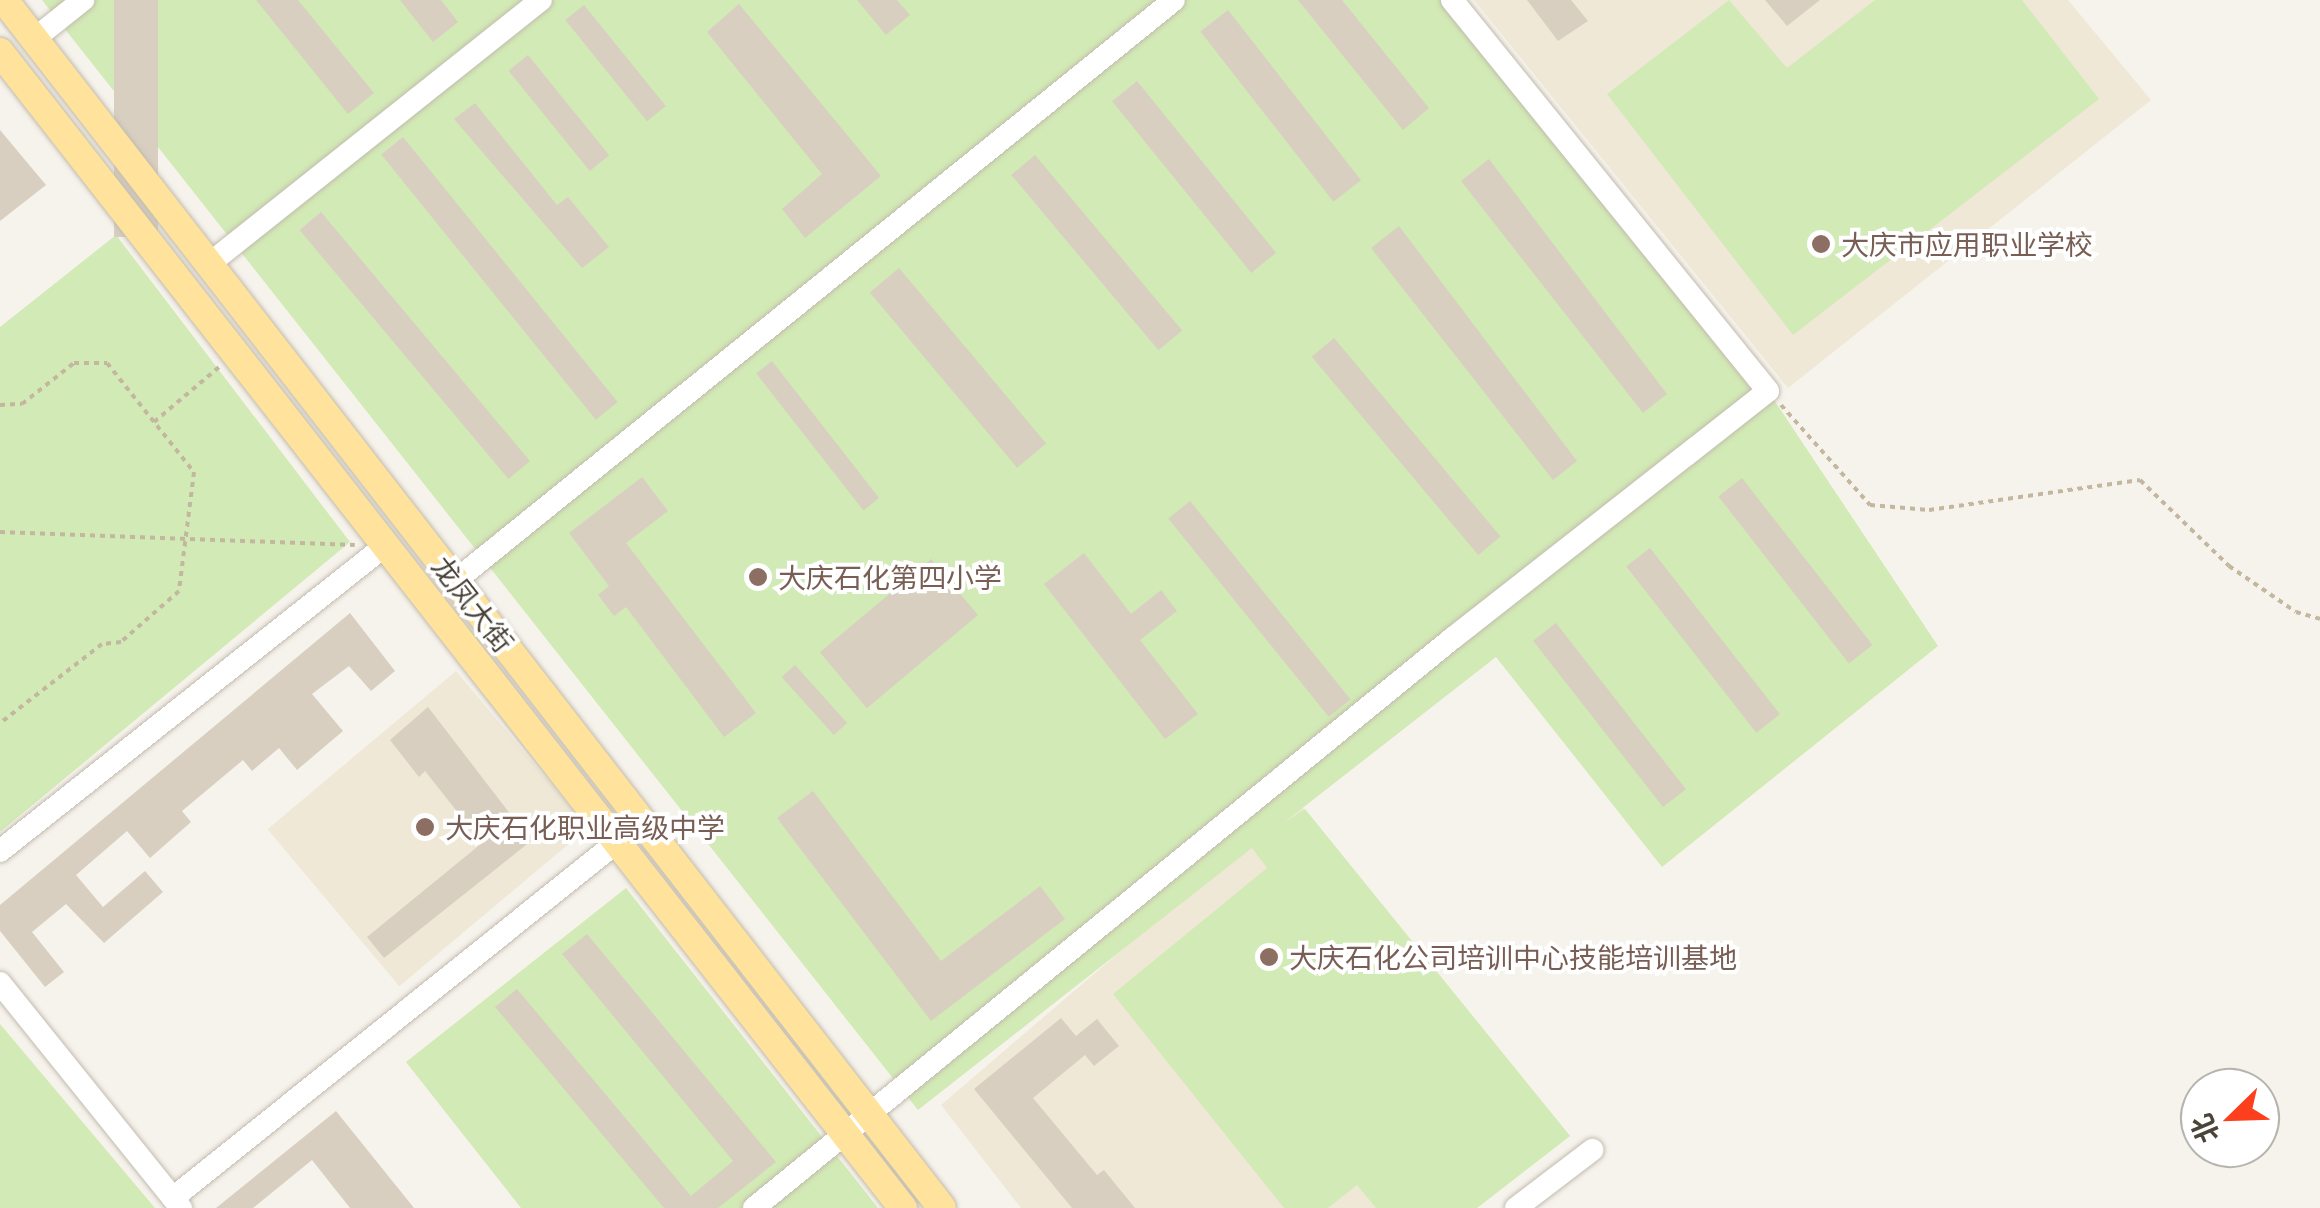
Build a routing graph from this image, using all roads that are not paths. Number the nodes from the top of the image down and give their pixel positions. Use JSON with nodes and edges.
{"nodes":[{"id":1,"x":4,"y":0,"type":"edge"},
{"id":2,"x":83,"y":0,"type":"edge"},
{"id":3,"x":540,"y":0,"type":"edge"},
{"id":4,"x":1174,"y":0,"type":"edge"},
{"id":5,"x":1452,"y":0,"type":"edge"},
{"id":6,"x":514,"y":8,"type":"edge"},
{"id":7,"x":34,"y":39,"type":"junction"},
{"id":8,"x":0,"y":52,"type":"edge"},
{"id":9,"x":209,"y":264,"type":"junction"},
{"id":10,"x":385,"y":546,"type":"junction"},
{"id":11,"x":455,"y":581,"type":"junction"},
{"id":12,"x":616,"y":842,"type":"junction"},
{"id":13,"x":0,"y":851,"type":"edge"},
{"id":14,"x":0,"y":983,"type":"edge"},
{"id":15,"x":867,"y":1111,"type":"junction"},
{"id":16,"x":844,"y":1134,"type":"junction"},
{"id":17,"x":1592,"y":1150,"type":"dead end"},
{"id":18,"x":177,"y":1203,"type":"edge"},
{"id":19,"x":754,"y":1208,"type":"edge"},
{"id":20,"x":902,"y":1208,"type":"edge"},
{"id":21,"x":942,"y":1208,"type":"edge"},
{"id":22,"x":1516,"y":1208,"type":"edge"}],
"edges":[{"from":1,"to":7,"type":"main road","name":"龙凤大街"},
{"from":2,"to":7,"type":"street"},
{"from":3,"to":6,"type":"street"},
{"from":4,"to":11,"type":"street"},
{"from":5,"to":15,"type":"street"},
{"from":6,"to":9,"type":"street"},
{"from":7,"to":9,"type":"main road","name":"龙凤大街"},
{"from":8,"to":10,"type":"main road","name":"龙凤大街"},
{"from":9,"to":11,"type":"main road","name":"龙凤大街"},
{"from":10,"to":12,"type":"main road","name":"龙凤大街"},
{"from":10,"to":13,"type":"street"},
{"from":11,"to":15,"type":"main road","name":"龙凤大街"},
{"from":12,"to":16,"type":"main road","name":"龙凤大街"},
{"from":12,"to":18,"type":"street"},
{"from":14,"to":18,"type":"street"},
{"from":15,"to":16,"type":"street"},
{"from":15,"to":21,"type":"main road","name":"龙凤大街"},
{"from":16,"to":19,"type":"street"},
{"from":16,"to":20,"type":"main road","name":"龙凤大街"},
{"from":17,"to":22,"type":"street"}]}
